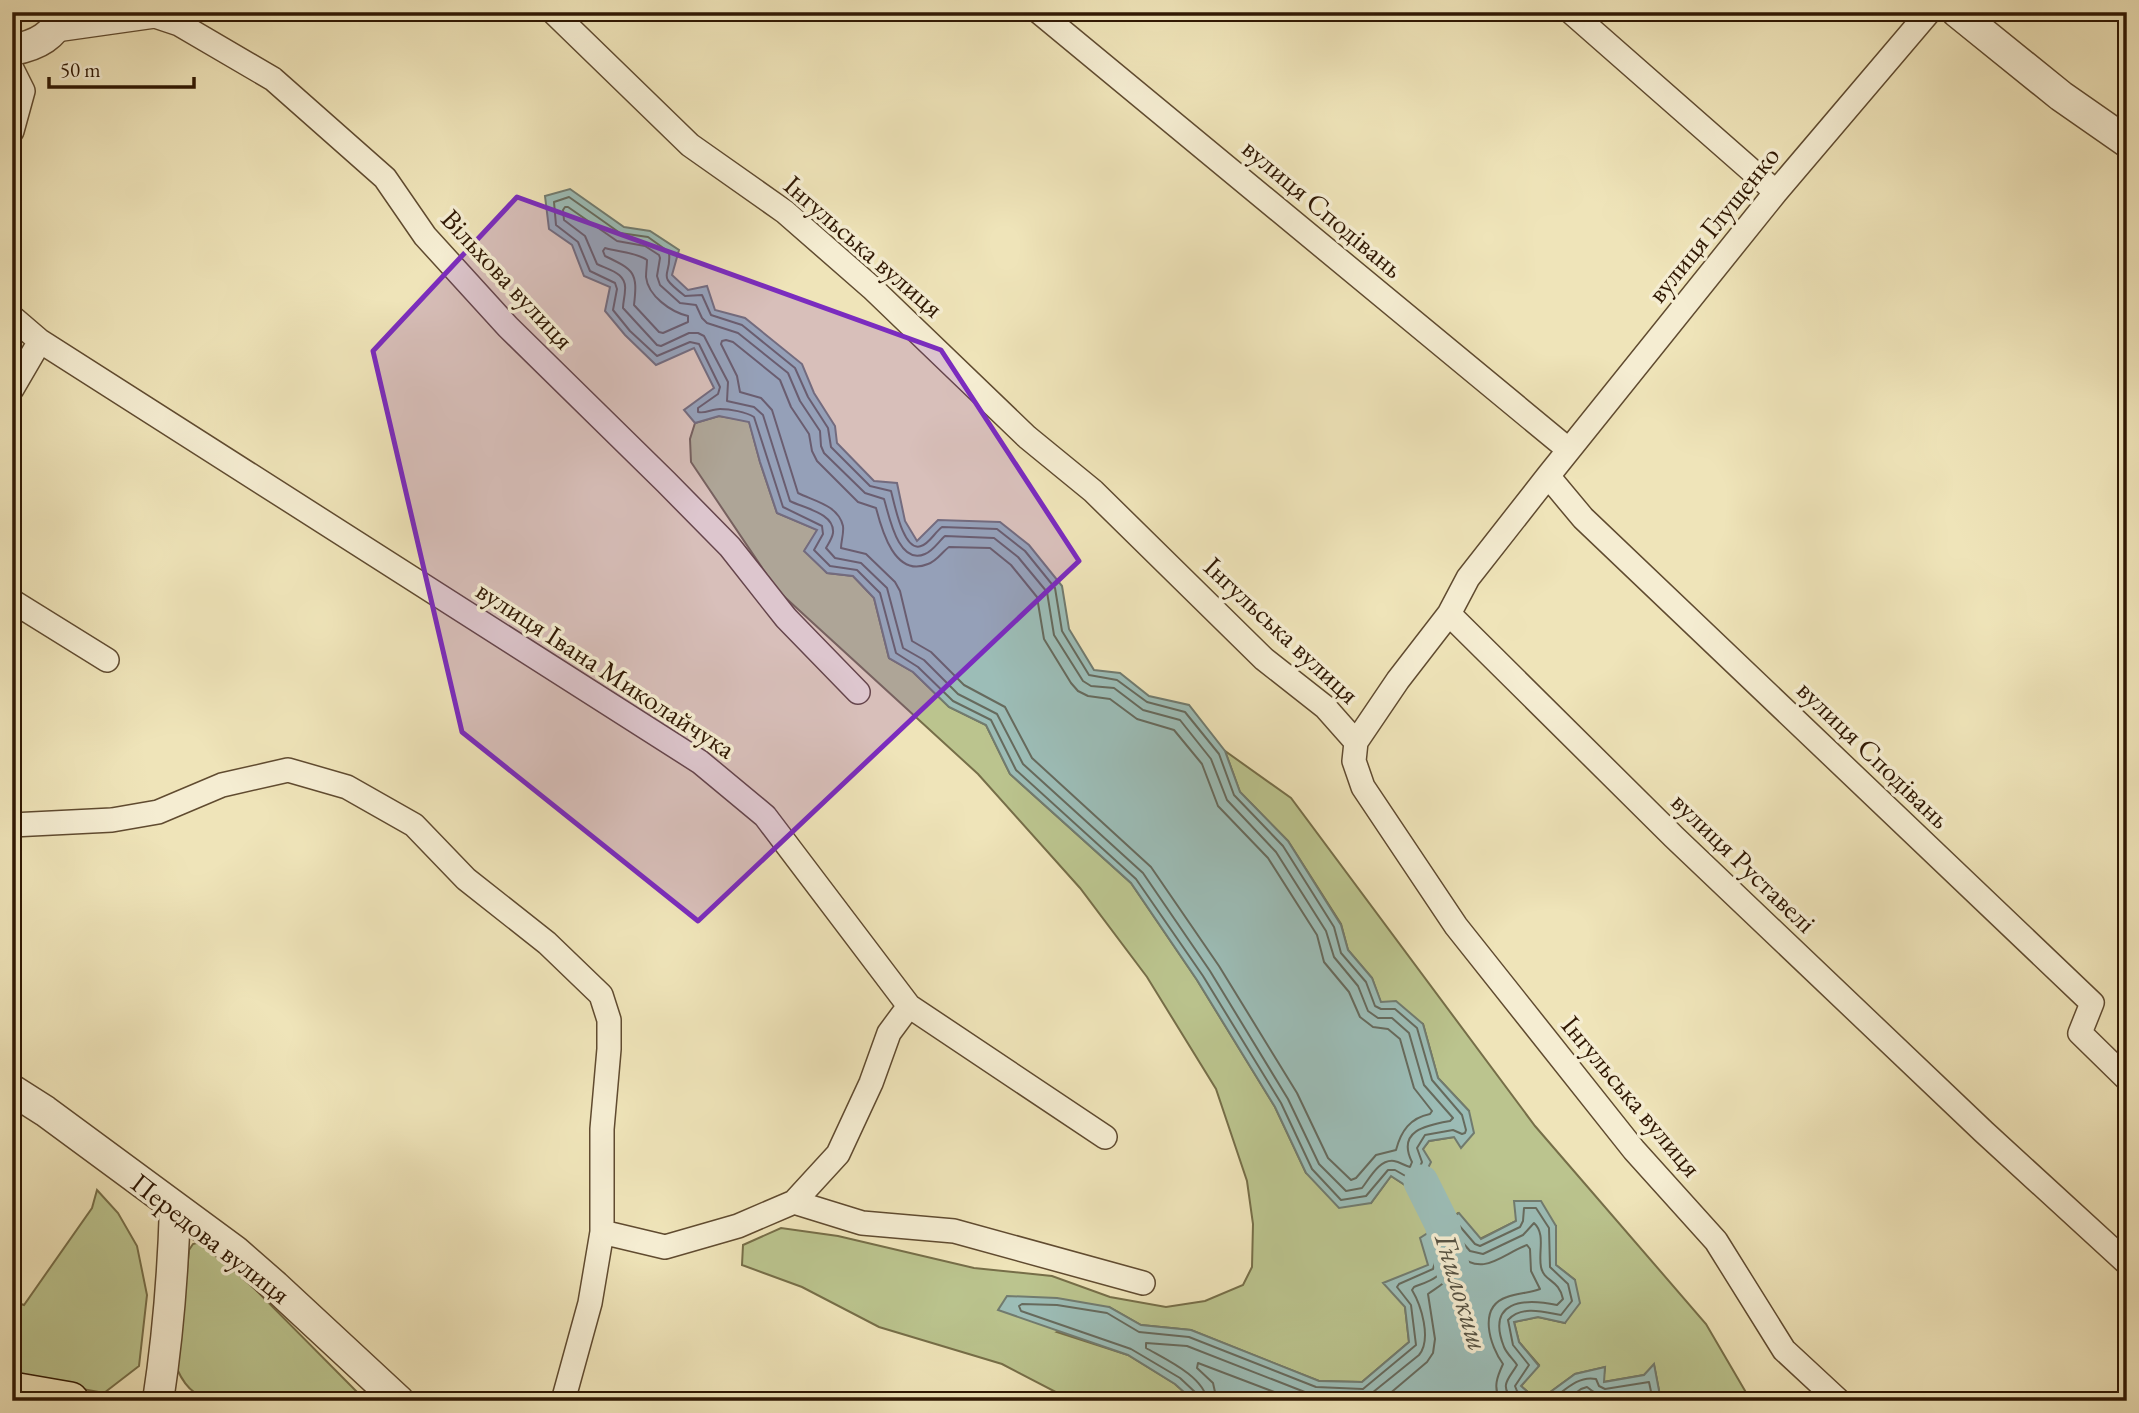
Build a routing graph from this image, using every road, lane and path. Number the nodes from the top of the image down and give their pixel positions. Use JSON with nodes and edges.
{"nodes":[{"id":1,"x":552,"y":12,"type":"edge"},
{"id":2,"x":1039,"y":12,"type":"edge"},
{"id":3,"x":1571,"y":12,"type":"edge"},
{"id":4,"x":1929,"y":12,"type":"edge"},
{"id":5,"x":1957,"y":12,"type":"edge"},
{"id":6,"x":153,"y":14,"type":"edge"},
{"id":7,"x":62,"y":21,"type":"edge"},
{"id":8,"x":12,"y":50,"type":"edge"},
{"id":9,"x":12,"y":69,"type":"edge"},
{"id":10,"x":12,"y":131,"type":"edge"},
{"id":11,"x":2127,"y":142,"type":"edge"},
{"id":12,"x":1776,"y":192,"type":"junction"},
{"id":13,"x":12,"y":317,"type":"edge"},
{"id":14,"x":40,"y":341,"type":"junction"},
{"id":15,"x":12,"y":388,"type":"edge"},
{"id":16,"x":1569,"y":450,"type":"junction"},
{"id":17,"x":1548,"y":476,"type":"junction"},
{"id":18,"x":12,"y":601,"type":"edge"},
{"id":19,"x":1449,"y":614,"type":"junction"},
{"id":20,"x":107,"y":660,"type":"dead end"},
{"id":21,"x":858,"y":692,"type":"dead end"},
{"id":22,"x":1356,"y":742,"type":"junction"},
{"id":23,"x":12,"y":825,"type":"edge"},
{"id":24,"x":909,"y":1006,"type":"junction"},
{"id":25,"x":2127,"y":1079,"type":"edge"},
{"id":26,"x":12,"y":1090,"type":"edge"},
{"id":27,"x":1105,"y":1138,"type":"dead end"},
{"id":28,"x":794,"y":1202,"type":"junction"},
{"id":29,"x":175,"y":1206,"type":"junction"},
{"id":30,"x":603,"y":1232,"type":"junction"},
{"id":31,"x":2127,"y":1263,"type":"edge"},
{"id":32,"x":1143,"y":1283,"type":"dead end"},
{"id":33,"x":12,"y":1391,"type":"edge"},
{"id":34,"x":71,"y":1401,"type":"edge"},
{"id":35,"x":158,"y":1401,"type":"edge"},
{"id":36,"x":399,"y":1401,"type":"edge"},
{"id":37,"x":563,"y":1401,"type":"edge"},
{"id":38,"x":1839,"y":1401,"type":"edge"}],
"edges":[{"from":1,"to":22,"type":"street","name":"Інгульська вулиця"},
{"from":2,"to":16,"type":"street","name":"вулиця Сподівань"},
{"from":3,"to":12,"type":"street"},
{"from":4,"to":12,"type":"street","name":"вулиця Глущенко"},
{"from":5,"to":11,"type":"street"},
{"from":6,"to":7,"type":"street","name":"Вільхова вулиця"},
{"from":6,"to":21,"type":"street","name":"Вільхова вулиця"},
{"from":7,"to":8,"type":"street"},
{"from":9,"to":10,"type":"street"},
{"from":12,"to":16,"type":"street","name":"вулиця Глущенко"},
{"from":13,"to":14,"type":"street","name":"вулиця Івана Миколайчука"},
{"from":14,"to":15,"type":"street"},
{"from":14,"to":24,"type":"street","name":"вулиця Івана Миколайчука"},
{"from":16,"to":17,"type":"street","name":"вулиця Глущенко"},
{"from":17,"to":19,"type":"street"},
{"from":17,"to":25,"type":"street","name":"вулиця Сподівань"},
{"from":18,"to":20,"type":"street"},
{"from":19,"to":22,"type":"street"},
{"from":19,"to":31,"type":"street","name":"вулиця Руставелі"},
{"from":22,"to":38,"type":"street","name":"Інгульська вулиця"},
{"from":23,"to":30,"type":"street"},
{"from":24,"to":27,"type":"street","name":"вулиця Івана Миколайчука"},
{"from":24,"to":28,"type":"street"},
{"from":26,"to":29,"type":"street","name":"Передова вулиця"},
{"from":28,"to":30,"type":"street"},
{"from":28,"to":32,"type":"street"},
{"from":29,"to":35,"type":"street"},
{"from":29,"to":36,"type":"street","name":"Передова вулиця"},
{"from":30,"to":37,"type":"street"},
{"from":33,"to":34,"type":"main road"}]}
